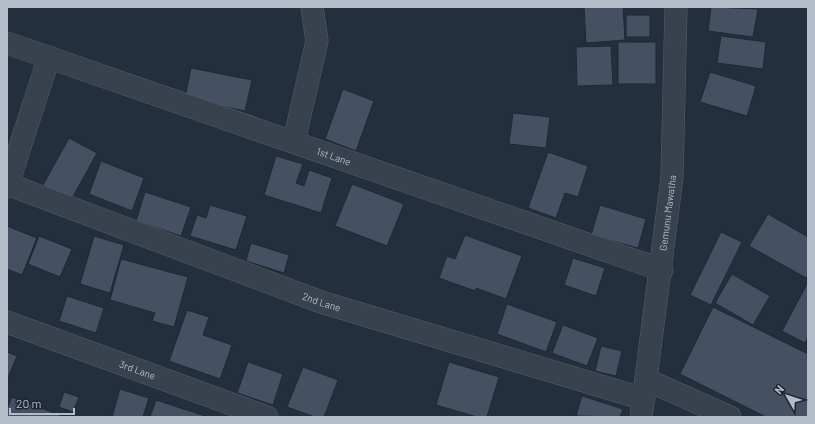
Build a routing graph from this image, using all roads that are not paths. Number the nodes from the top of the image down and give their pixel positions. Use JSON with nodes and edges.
{"nodes":[{"id":1,"x":312,"y":7,"type":"edge"},
{"id":2,"x":676,"y":7,"type":"edge"},
{"id":3,"x":7,"y":43,"type":"edge"},
{"id":4,"x":49,"y":57,"type":"junction"},
{"id":5,"x":294,"y":141,"type":"junction"},
{"id":6,"x":7,"y":185,"type":"edge"},
{"id":7,"x":662,"y":270,"type":"junction"},
{"id":8,"x":7,"y":322,"type":"edge"},
{"id":9,"x":644,"y":398,"type":"edge"},
{"id":10,"x":267,"y":417,"type":"edge"},
{"id":11,"x":730,"y":417,"type":"edge"}],
"edges":[{"from":1,"to":5,"type":"street"},
{"from":2,"to":7,"type":"street","name":"Gemunu Mawatha"},
{"from":3,"to":4,"type":"street","name":"1st Lane"},
{"from":4,"to":5,"type":"street","name":"1st Lane"},
{"from":4,"to":6,"type":"street"},
{"from":5,"to":7,"type":"street","name":"1st Lane"},
{"from":6,"to":9,"type":"street","name":"2nd Lane"},
{"from":7,"to":9,"type":"street","name":"Gemunu Mawatha"},
{"from":8,"to":10,"type":"street","name":"3rd Lane"},
{"from":9,"to":11,"type":"street","name":"2nd Lane"}]}
